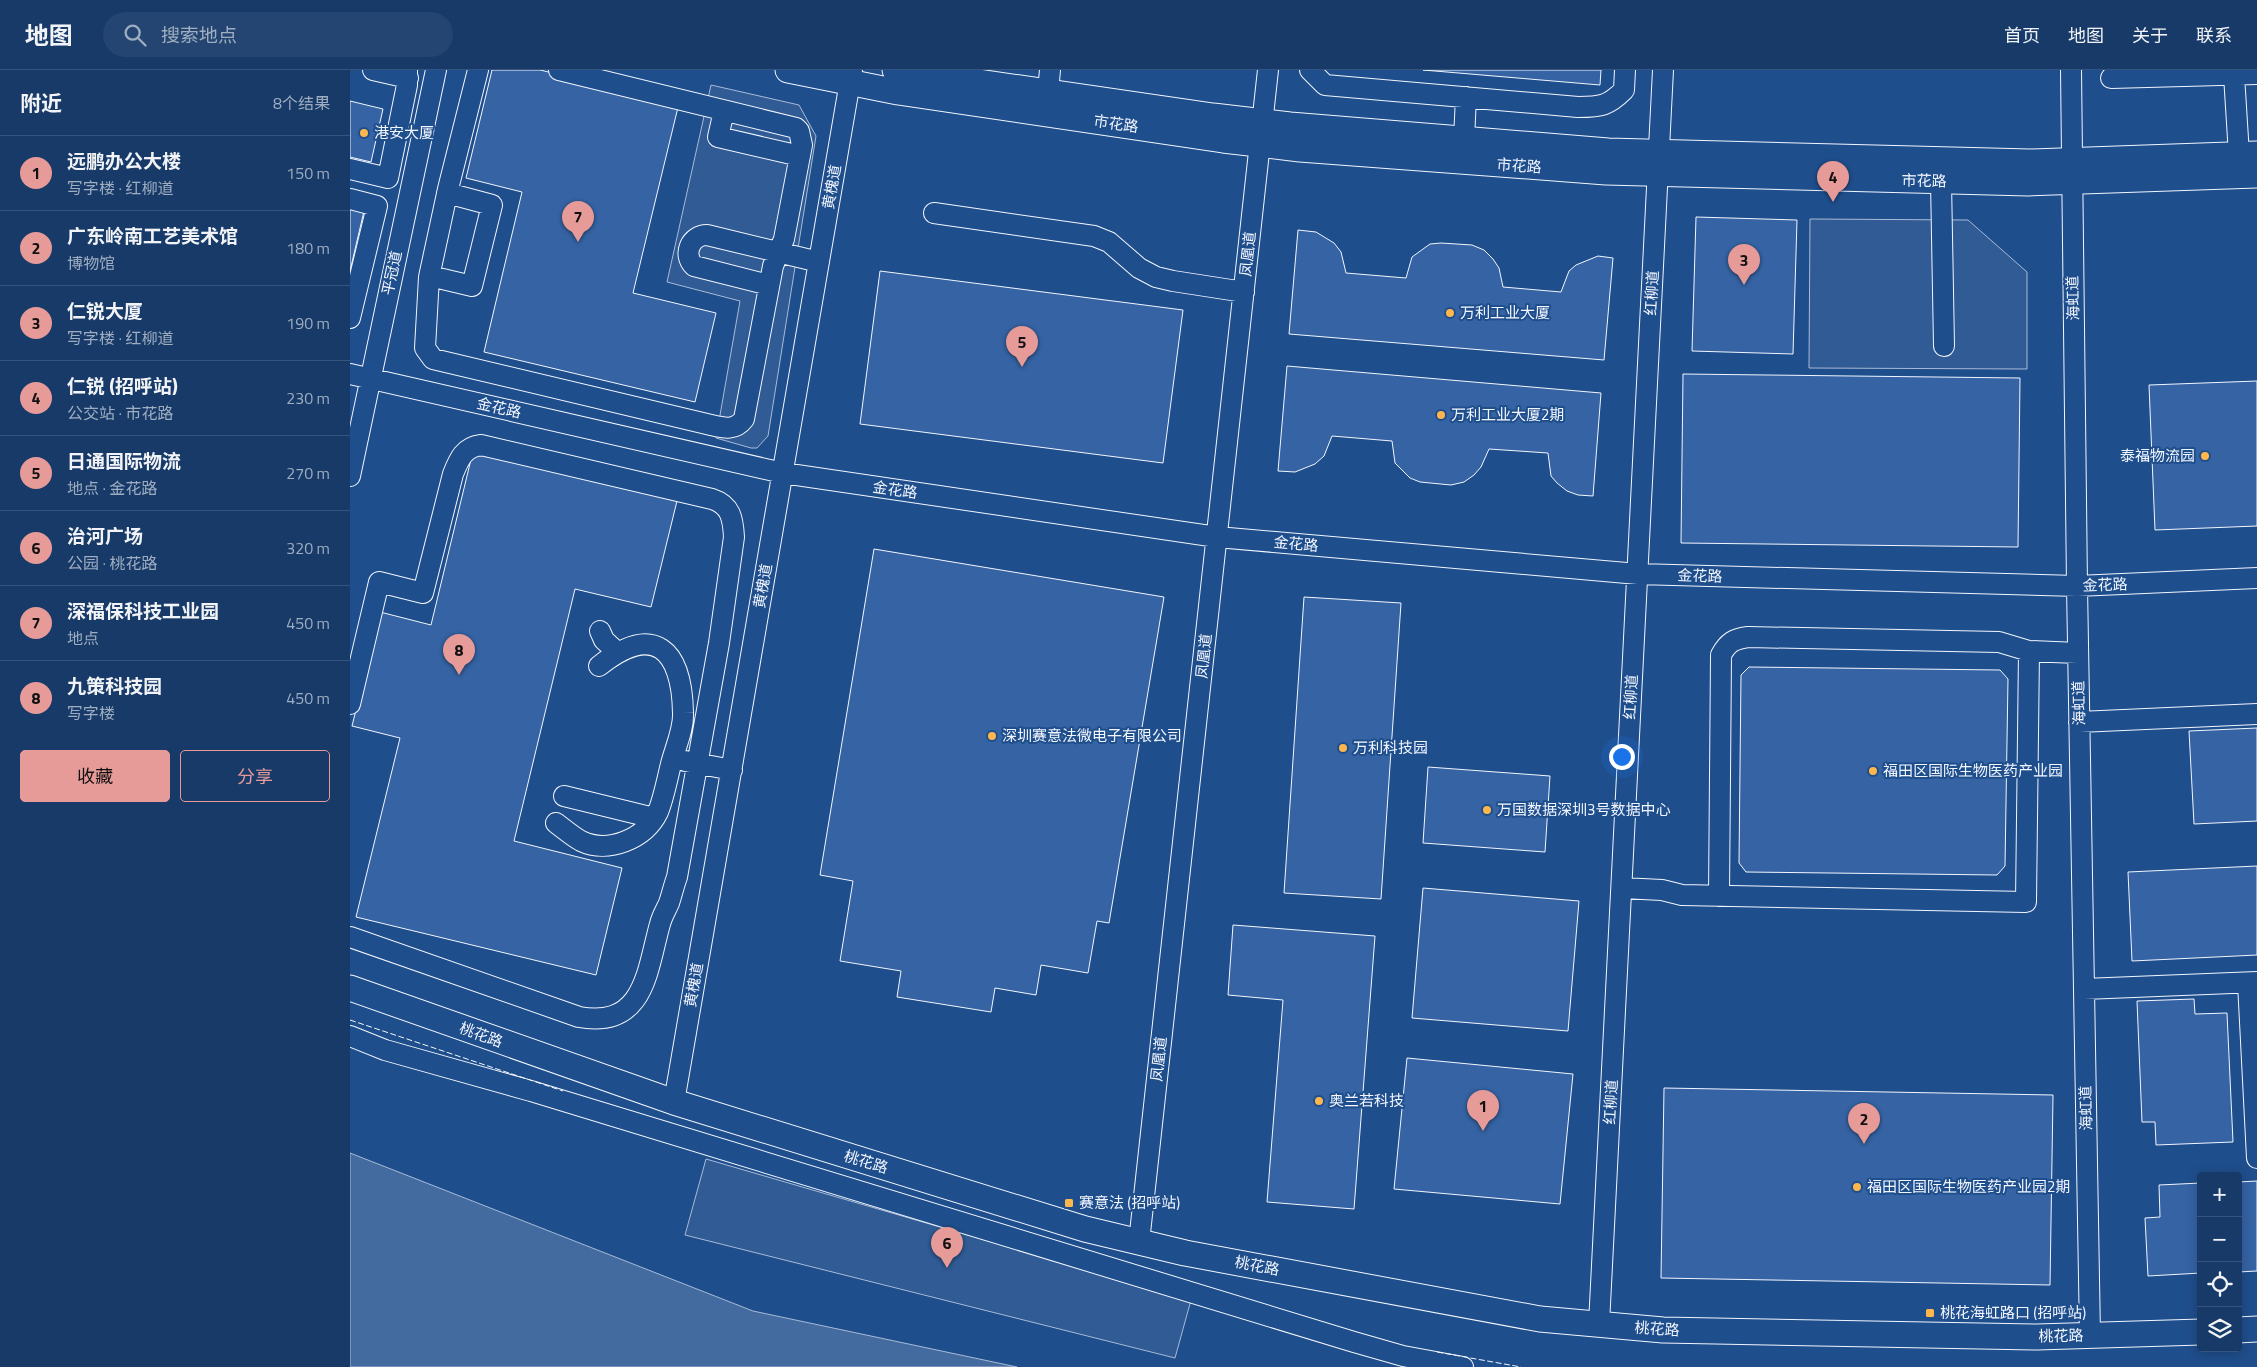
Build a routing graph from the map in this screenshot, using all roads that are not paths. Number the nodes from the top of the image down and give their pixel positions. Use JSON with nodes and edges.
{"nodes":[{"id":1,"x":373,"y":70,"type":"edge"},
{"id":2,"x":436,"y":70,"type":"edge"},
{"id":3,"x":478,"y":70,"type":"edge"},
{"id":4,"x":559,"y":70,"type":"edge"},
{"id":5,"x":788,"y":70,"type":"edge"},
{"id":6,"x":895,"y":70,"type":"edge"},
{"id":7,"x":1268,"y":70,"type":"edge"},
{"id":8,"x":1310,"y":70,"type":"edge"},
{"id":9,"x":1625,"y":70,"type":"edge"},
{"id":10,"x":1663,"y":70,"type":"edge"},
{"id":11,"x":2070,"y":70,"type":"edge"},
{"id":12,"x":407,"y":74,"type":"edge"},
{"id":13,"x":2257,"y":74,"type":"edge"},
{"id":14,"x":2234,"y":75,"type":"junction"},
{"id":15,"x":851,"y":76,"type":"edge"},
{"id":16,"x":2111,"y":78,"type":"dead end"},
{"id":17,"x":1049,"y":81,"type":"edge"},
{"id":18,"x":1466,"y":97,"type":"junction"},
{"id":19,"x":724,"y":111,"type":"junction"},
{"id":20,"x":1262,"y":133,"type":"junction"},
{"id":21,"x":1464,"y":139,"type":"junction"},
{"id":22,"x":2248,"y":154,"type":"edge"},
{"id":23,"x":800,"y":156,"type":"junction"},
{"id":24,"x":1658,"y":164,"type":"junction"},
{"id":25,"x":350,"y":168,"type":"edge"},
{"id":26,"x":2072,"y":171,"type":"junction"},
{"id":27,"x":2257,"y":175,"type":"edge"},
{"id":28,"x":1941,"y":181,"type":"junction"},
{"id":29,"x":447,"y":194,"type":"junction"},
{"id":30,"x":350,"y":199,"type":"edge"},
{"id":31,"x":934,"y":213,"type":"dead end"},
{"id":32,"x":779,"y":252,"type":"junction"},
{"id":33,"x":819,"y":262,"type":"junction"},
{"id":34,"x":430,"y":276,"type":"junction"},
{"id":35,"x":769,"y":285,"type":"junction"},
{"id":36,"x":1244,"y":292,"type":"junction"},
{"id":37,"x":350,"y":318,"type":"edge"},
{"id":38,"x":1944,"y":346,"type":"dead end"},
{"id":39,"x":350,"y":374,"type":"edge"},
{"id":40,"x":369,"y":379,"type":"junction"},
{"id":41,"x":783,"y":473,"type":"junction"},
{"id":42,"x":350,"y":476,"type":"edge"},
{"id":43,"x":1217,"y":537,"type":"junction"},
{"id":44,"x":1638,"y":574,"type":"junction"},
{"id":45,"x":2257,"y":578,"type":"edge"},
{"id":46,"x":2076,"y":586,"type":"junction"},
{"id":47,"x":600,"y":631,"type":"dead end"},
{"id":48,"x":2029,"y":651,"type":"junction"},
{"id":49,"x":617,"y":652,"type":"junction"},
{"id":50,"x":2078,"y":653,"type":"junction"},
{"id":51,"x":599,"y":666,"type":"dead end"},
{"id":52,"x":350,"y":704,"type":"edge"},
{"id":53,"x":2257,"y":714,"type":"edge"},
{"id":54,"x":2079,"y":722,"type":"junction"},
{"id":55,"x":673,"y":758,"type":"junction"},
{"id":56,"x":697,"y":763,"type":"junction"},
{"id":57,"x":732,"y":770,"type":"junction"},
{"id":58,"x":564,"y":796,"type":"dead end"},
{"id":59,"x":654,"y":818,"type":"junction"},
{"id":60,"x":556,"y":823,"type":"dead end"},
{"id":61,"x":1622,"y":888,"type":"junction"},
{"id":62,"x":1719,"y":896,"type":"junction"},
{"id":63,"x":350,"y":937,"type":"edge"},
{"id":64,"x":2252,"y":983,"type":"edge"},
{"id":65,"x":350,"y":988,"type":"edge"},
{"id":66,"x":2084,"y":989,"type":"junction"},
{"id":67,"x":350,"y":1036,"type":"edge"},
{"id":68,"x":674,"y":1102,"type":"junction"},
{"id":69,"x":2257,"y":1158,"type":"edge"},
{"id":70,"x":1139,"y":1242,"type":"junction"},
{"id":71,"x":1599,"y":1324,"type":"junction"},
{"id":72,"x":2257,"y":1329,"type":"edge"},
{"id":73,"x":2242,"y":1330,"type":"edge"},
{"id":74,"x":2197,"y":1332,"type":"edge"},
{"id":75,"x":2090,"y":1336,"type":"junction"},
{"id":76,"x":1462,"y":1367,"type":"edge"}],
"edges":[{"from":1,"to":12,"type":"street"},
{"from":2,"to":40,"type":"street","name":"平冠道"},
{"from":3,"to":29,"type":"street"},
{"from":4,"to":19,"type":"street"},
{"from":5,"to":15,"type":"main road","name":"市花路"},
{"from":6,"to":17,"type":"main road","name":"市花路"},
{"from":7,"to":20,"type":"street","name":"凤凰道"},
{"from":8,"to":18,"type":"street"},
{"from":9,"to":18,"type":"street"},
{"from":10,"to":24,"type":"street","name":"红柳道"},
{"from":11,"to":26,"type":"street","name":"海虹道"},
{"from":12,"to":25,"type":"street"},
{"from":13,"to":14,"type":"street"},
{"from":14,"to":16,"type":"street"},
{"from":14,"to":22,"type":"street"},
{"from":15,"to":20,"type":"main road","name":"市花路"},
{"from":15,"to":33,"type":"street","name":"黄槐道"},
{"from":17,"to":20,"type":"main road","name":"市花路"},
{"from":18,"to":21,"type":"street"},
{"from":19,"to":23,"type":"street"},
{"from":19,"to":23,"type":"street"},
{"from":20,"to":21,"type":"main road","name":"市花路"},
{"from":20,"to":24,"type":"main road","name":"市花路"},
{"from":20,"to":36,"type":"street","name":"凤凰道"},
{"from":21,"to":24,"type":"main road","name":"市花路"},
{"from":22,"to":26,"type":"main road","name":"市花路"},
{"from":23,"to":32,"type":"street"},
{"from":24,"to":26,"type":"main road","name":"市花路"},
{"from":24,"to":28,"type":"main road","name":"市花路"},
{"from":24,"to":44,"type":"street","name":"红柳道"},
{"from":26,"to":27,"type":"main road","name":"市花路"},
{"from":26,"to":28,"type":"main road","name":"市花路"},
{"from":26,"to":46,"type":"street","name":"海虹道"},
{"from":28,"to":38,"type":"street"},
{"from":29,"to":34,"type":"street"},
{"from":29,"to":34,"type":"street"},
{"from":30,"to":37,"type":"street"},
{"from":31,"to":36,"type":"street"},
{"from":32,"to":33,"type":"street"},
{"from":32,"to":35,"type":"street"},
{"from":32,"to":35,"type":"street"},
{"from":33,"to":41,"type":"street","name":"黄槐道"},
{"from":34,"to":35,"type":"street"},
{"from":36,"to":43,"type":"street","name":"凤凰道"},
{"from":39,"to":40,"type":"street","name":"金花路"},
{"from":40,"to":41,"type":"street","name":"金花路"},
{"from":40,"to":42,"type":"street","name":"平冠道"},
{"from":41,"to":43,"type":"street","name":"金花路"},
{"from":41,"to":57,"type":"street","name":"黄槐道"},
{"from":43,"to":44,"type":"street","name":"金花路"},
{"from":43,"to":70,"type":"street","name":"凤凰道"},
{"from":44,"to":46,"type":"street","name":"金花路"},
{"from":44,"to":61,"type":"street","name":"红柳道"},
{"from":45,"to":46,"type":"street","name":"金花路"},
{"from":46,"to":50,"type":"street","name":"海虹道"},
{"from":47,"to":49,"type":"street"},
{"from":48,"to":50,"type":"street"},
{"from":48,"to":62,"type":"street"},
{"from":48,"to":62,"type":"street"},
{"from":49,"to":51,"type":"street"},
{"from":49,"to":55,"type":"street"},
{"from":50,"to":54,"type":"street","name":"海虹道"},
{"from":52,"to":56,"type":"street"},
{"from":53,"to":54,"type":"street"},
{"from":54,"to":66,"type":"street","name":"海虹道"},
{"from":55,"to":56,"type":"street"},
{"from":55,"to":59,"type":"street"},
{"from":56,"to":57,"type":"street"},
{"from":56,"to":63,"type":"street"},
{"from":57,"to":68,"type":"street","name":"黄槐道"},
{"from":58,"to":59,"type":"street"},
{"from":59,"to":60,"type":"street"},
{"from":61,"to":62,"type":"street"},
{"from":61,"to":71,"type":"street","name":"红柳道"},
{"from":64,"to":66,"type":"street"},
{"from":64,"to":69,"type":"street"},
{"from":65,"to":68,"type":"main road","name":"桃花路"},
{"from":66,"to":75,"type":"street","name":"海虹道"},
{"from":67,"to":76,"type":"street"},
{"from":68,"to":70,"type":"main road","name":"桃花路"},
{"from":70,"to":71,"type":"main road","name":"桃花路"},
{"from":71,"to":75,"type":"main road","name":"桃花路"},
{"from":72,"to":73,"type":"main road"},
{"from":74,"to":75,"type":"main road","name":"桃花路"}]}
